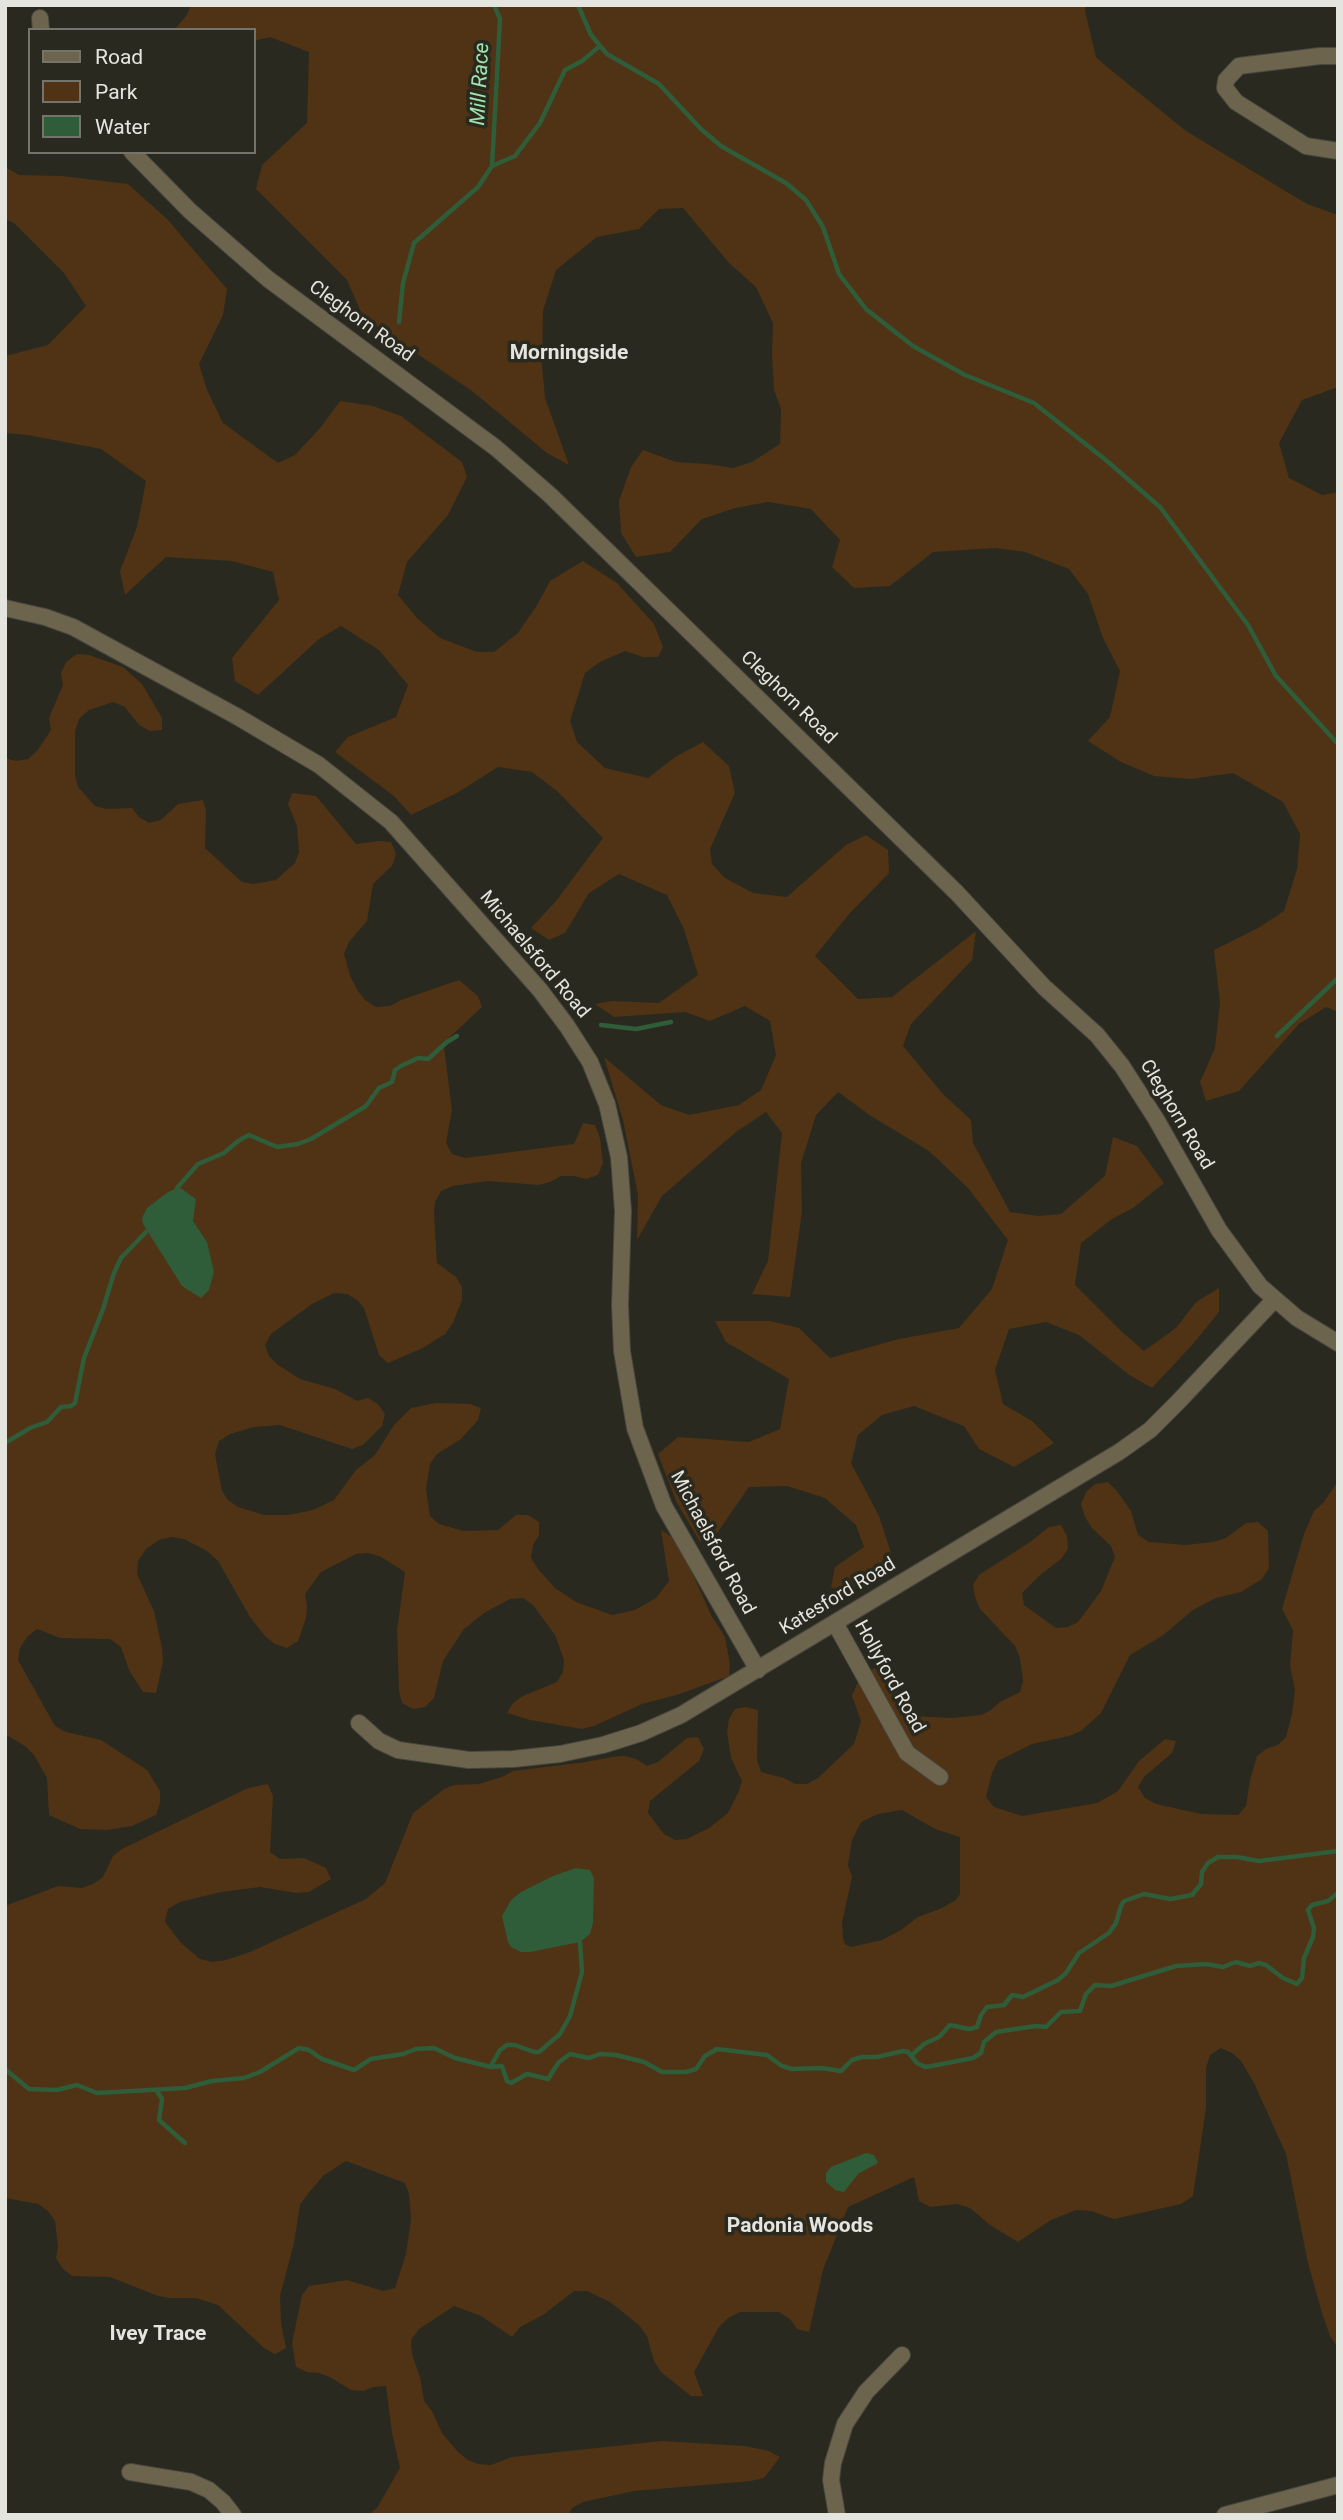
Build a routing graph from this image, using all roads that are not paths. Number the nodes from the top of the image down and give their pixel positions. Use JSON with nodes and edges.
{"nodes":[{"id":1,"x":1338,"y":56,"type":"edge"},
{"id":2,"x":1338,"y":151,"type":"edge"},
{"id":3,"x":134,"y":154,"type":"edge"},
{"id":4,"x":5,"y":608,"type":"edge"},
{"id":5,"x":1274,"y":1300,"type":"junction"},
{"id":6,"x":1338,"y":1343,"type":"edge"},
{"id":7,"x":835,"y":1623,"type":"junction"},
{"id":8,"x":758,"y":1670,"type":"junction"},
{"id":9,"x":359,"y":1723,"type":"dead end"},
{"id":10,"x":940,"y":1777,"type":"dead end"},
{"id":11,"x":902,"y":2355,"type":"dead end"},
{"id":12,"x":130,"y":2472,"type":"dead end"},
{"id":13,"x":1338,"y":2485,"type":"edge"},
{"id":14,"x":233,"y":2515,"type":"edge"},
{"id":15,"x":837,"y":2515,"type":"edge"},
{"id":16,"x":1225,"y":2515,"type":"edge"}],
"edges":[{"from":1,"to":2,"type":"street"},
{"from":3,"to":5,"type":"street","name":"Cleghorn Road"},
{"from":4,"to":8,"type":"street","name":"Michaelsford Road"},
{"from":5,"to":6,"type":"street","name":"Cleghorn Road"},
{"from":5,"to":7,"type":"street","name":"Katesford Road"},
{"from":7,"to":8,"type":"street","name":"Katesford Road"},
{"from":7,"to":10,"type":"street","name":"Hollyford Road"},
{"from":8,"to":9,"type":"street","name":"Katesford Road"},
{"from":11,"to":15,"type":"street"},
{"from":12,"to":14,"type":"street"},
{"from":13,"to":16,"type":"street"}]}
